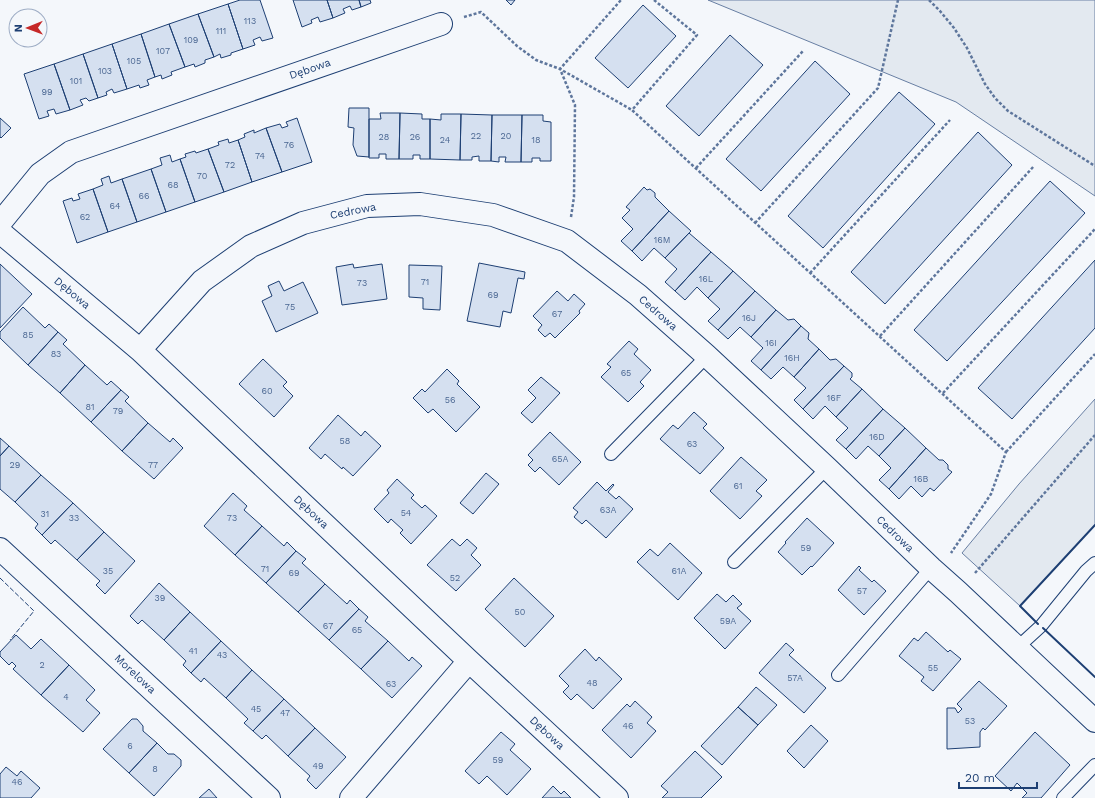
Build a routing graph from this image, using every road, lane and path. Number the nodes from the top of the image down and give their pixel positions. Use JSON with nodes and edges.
{"nodes":[{"id":1,"x":621,"y":0,"type":"edge"},
{"id":2,"x":654,"y":0,"type":"edge"},
{"id":3,"x":898,"y":0,"type":"edge"},
{"id":4,"x":929,"y":0,"type":"edge"},
{"id":5,"x":441,"y":24,"type":"joint"},
{"id":6,"x":803,"y":50,"type":"dead end"},
{"id":7,"x":560,"y":69,"type":"junction"},
{"id":8,"x":632,"y":110,"type":"junction"},
{"id":9,"x":950,"y":120,"type":"dead end"},
{"id":10,"x":1034,"y":166,"type":"dead end"},
{"id":11,"x":1095,"y":166,"type":"edge"},
{"id":12,"x":696,"y":168,"type":"junction"},
{"id":13,"x":0,"y":223,"type":"edge"},
{"id":14,"x":755,"y":223,"type":"junction"},
{"id":15,"x":1095,"y":229,"type":"edge"},
{"id":16,"x":0,"y":232,"type":"edge"},
{"id":17,"x":567,"y":241,"type":"junction"},
{"id":18,"x":810,"y":274,"type":"junction"},
{"id":19,"x":880,"y":336,"type":"junction"},
{"id":20,"x":140,"y":350,"type":"junction"},
{"id":21,"x":1095,"y":354,"type":"edge"},
{"id":22,"x":707,"y":356,"type":"junction"},
{"id":23,"x":943,"y":393,"type":"junction"},
{"id":24,"x":1095,"y":435,"type":"edge"},
{"id":25,"x":1006,"y":452,"type":"junction"},
{"id":26,"x":611,"y":454,"type":"dead end"},
{"id":27,"x":827,"y":468,"type":"junction"},
{"id":28,"x":0,"y":549,"type":"edge"},
{"id":29,"x":734,"y":562,"type":"dead end"},
{"id":30,"x":1095,"y":563,"type":"edge"},
{"id":31,"x":934,"y":571,"type":"junction"},
{"id":32,"x":958,"y":592,"type":"junction"},
{"id":33,"x":1018,"y":647,"type":"junction"},
{"id":34,"x":469,"y":661,"type":"junction"},
{"id":35,"x":838,"y":675,"type":"dead end"},
{"id":36,"x":1095,"y":721,"type":"edge"},
{"id":37,"x":1095,"y":765,"type":"edge"},
{"id":38,"x":269,"y":798,"type":"edge"},
{"id":39,"x":351,"y":798,"type":"edge"},
{"id":40,"x":617,"y":798,"type":"edge"},
{"id":41,"x":1063,"y":798,"type":"edge"}],
"edges":[{"from":1,"to":7,"type":"path"},
{"from":2,"to":8,"type":"path"},
{"from":3,"to":14,"type":"path"},
{"from":4,"to":11,"type":"path"},
{"from":5,"to":7,"type":"path"},
{"from":5,"to":13,"type":"street","name":"Dębowa"},
{"from":6,"to":12,"type":"path"},
{"from":7,"to":8,"type":"path"},
{"from":7,"to":17,"type":"path"},
{"from":8,"to":12,"type":"path"},
{"from":9,"to":18,"type":"path"},
{"from":10,"to":19,"type":"path"},
{"from":12,"to":14,"type":"path"},
{"from":14,"to":18,"type":"path"},
{"from":15,"to":23,"type":"path"},
{"from":16,"to":20,"type":"street","name":"Dębowa"},
{"from":17,"to":20,"type":"street","name":"Cedrowa"},
{"from":17,"to":22,"type":"street","name":"Cedrowa"},
{"from":18,"to":19,"type":"path"},
{"from":19,"to":23,"type":"path"},
{"from":20,"to":34,"type":"street","name":"Dębowa"},
{"from":21,"to":25,"type":"path"},
{"from":22,"to":26,"type":"lane"},
{"from":22,"to":27,"type":"street","name":"Cedrowa"},
{"from":23,"to":25,"type":"path"},
{"from":24,"to":32,"type":"path"},
{"from":25,"to":31,"type":"path"},
{"from":27,"to":29,"type":"lane"},
{"from":27,"to":31,"type":"street","name":"Cedrowa"},
{"from":28,"to":38,"type":"street","name":"Morelowa"},
{"from":30,"to":33,"type":"lane"},
{"from":31,"to":32,"type":"street","name":"Cedrowa"},
{"from":31,"to":35,"type":"lane"},
{"from":32,"to":33,"type":"street","name":"Cedrowa"},
{"from":33,"to":36,"type":"street","name":"Cedrowa"},
{"from":34,"to":39,"type":"street"},
{"from":34,"to":40,"type":"street","name":"Dębowa"},
{"from":37,"to":41,"type":"lane"}]}
